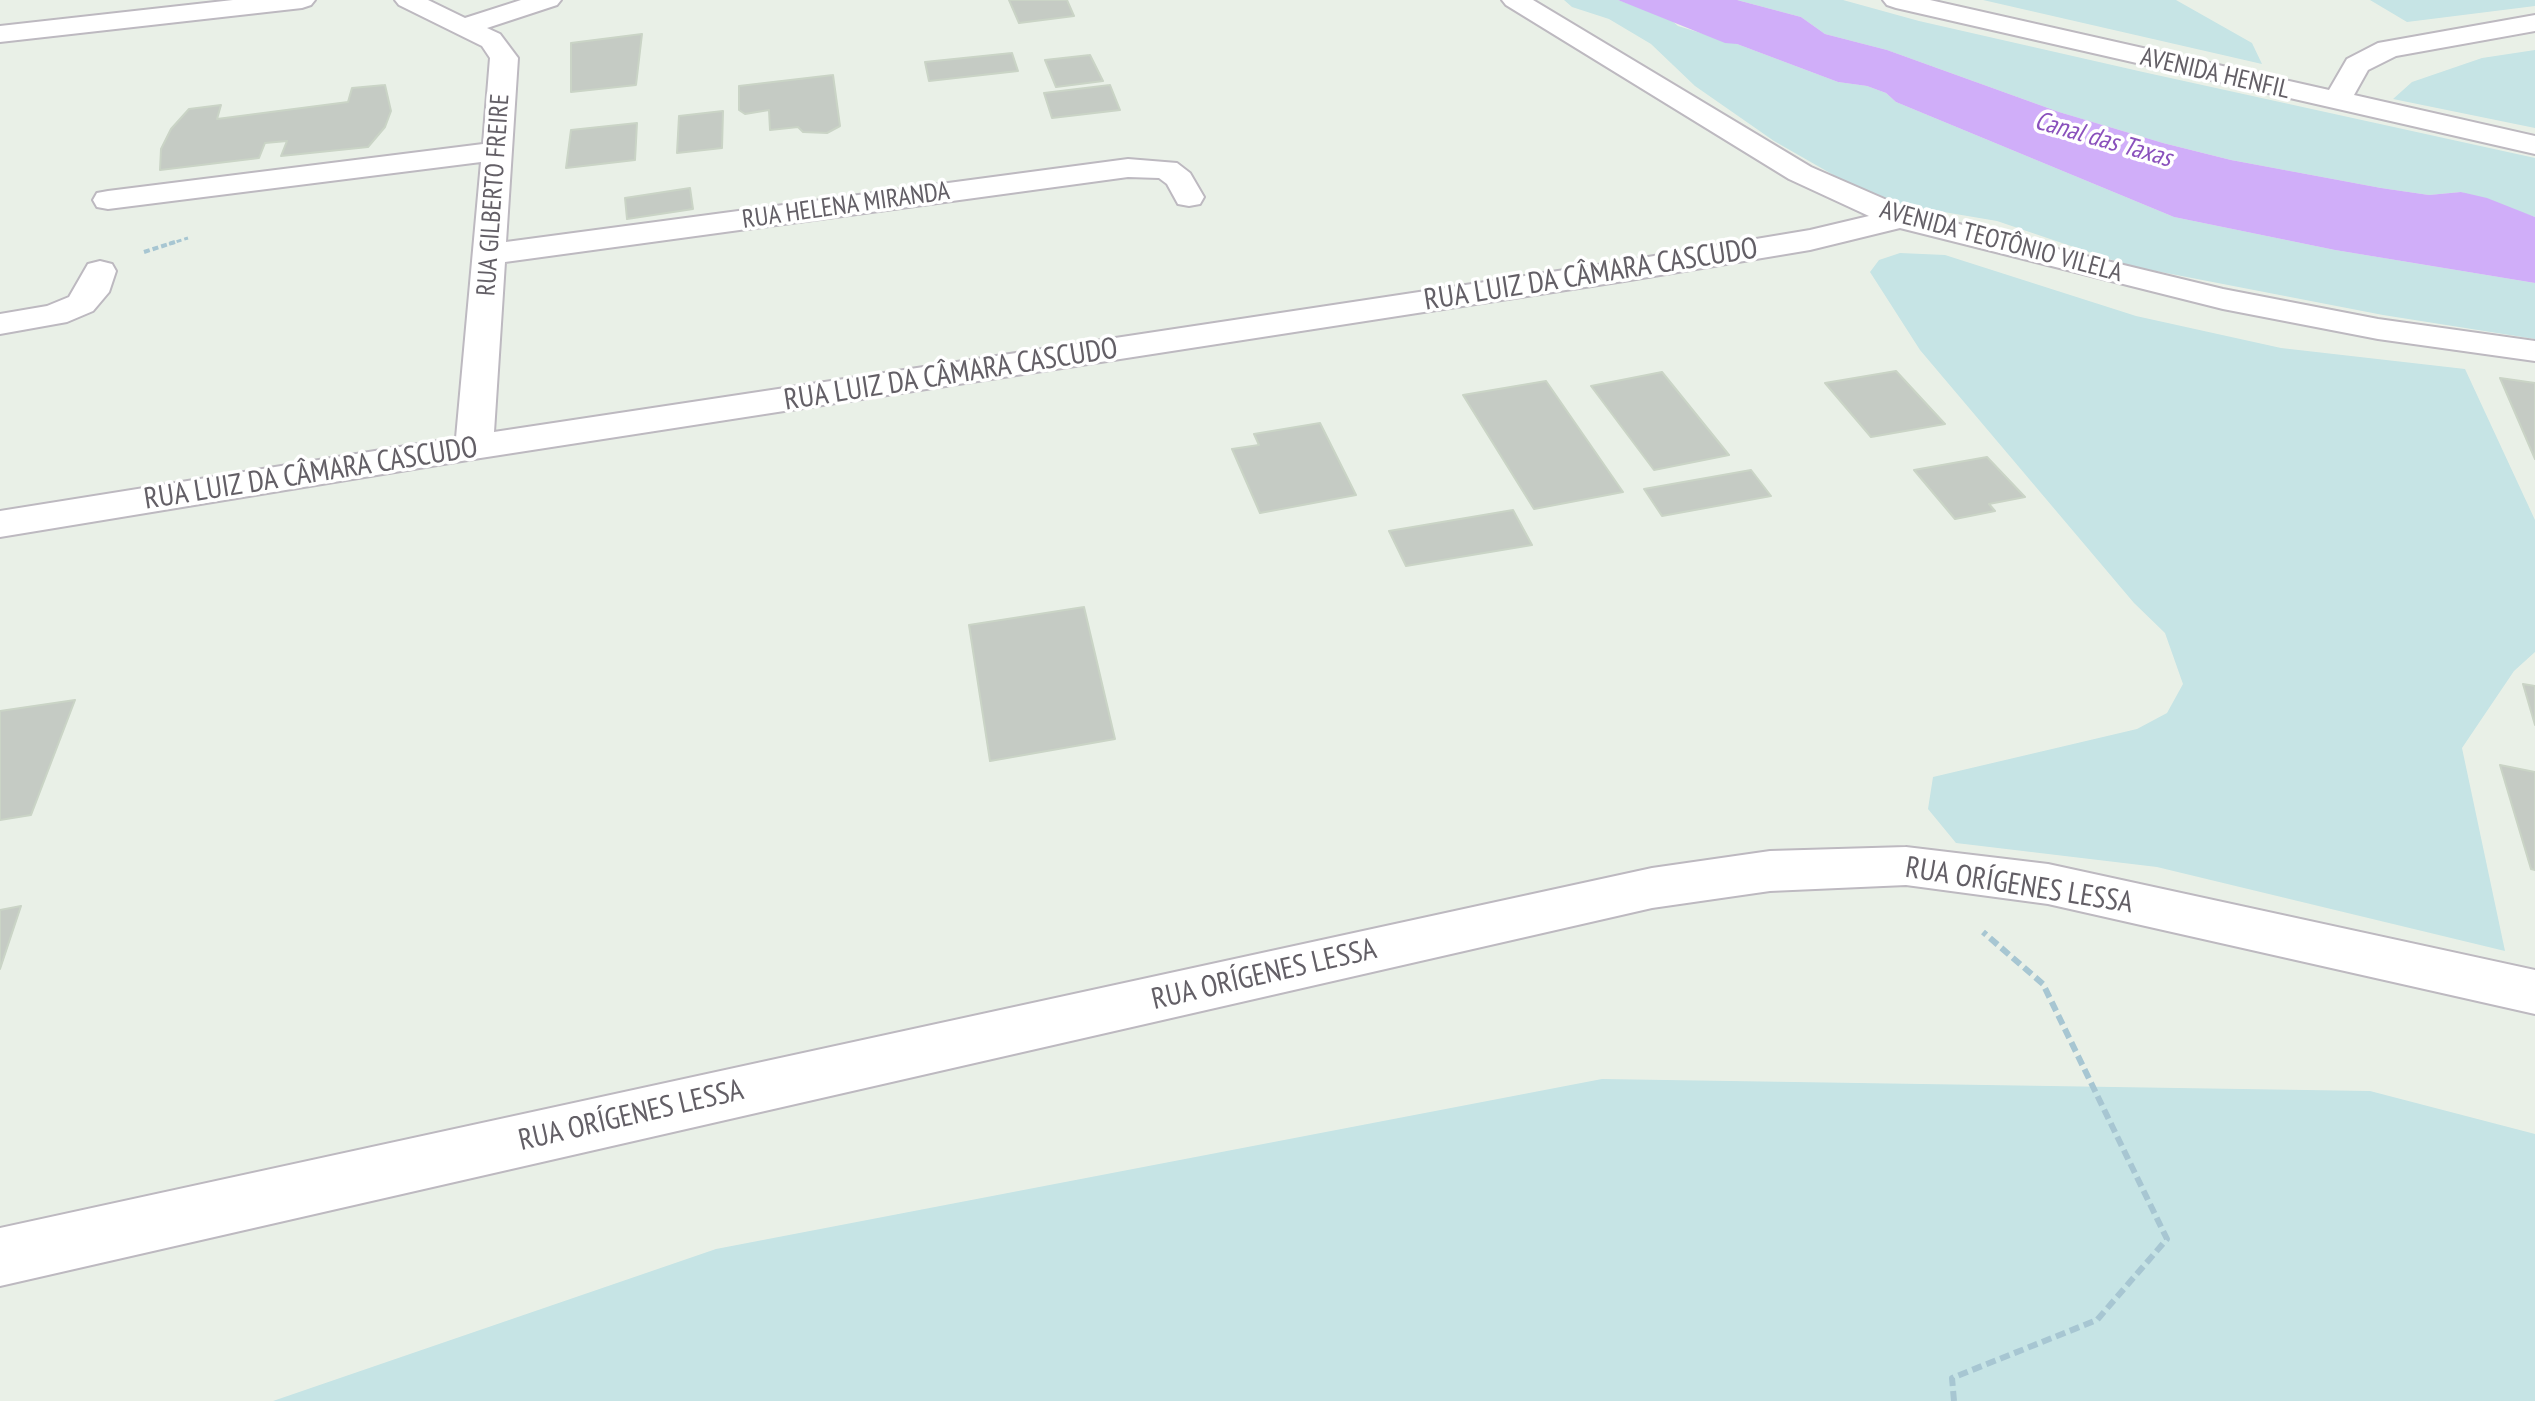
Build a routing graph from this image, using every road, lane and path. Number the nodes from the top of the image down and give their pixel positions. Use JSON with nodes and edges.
{"nodes":[{"id":1,"x":302,"y":0,"type":"edge"},
{"id":2,"x":408,"y":0,"type":"edge"},
{"id":3,"x":548,"y":0,"type":"edge"},
{"id":4,"x":1515,"y":0,"type":"edge"},
{"id":5,"x":1896,"y":0,"type":"edge"},
{"id":6,"x":2535,"y":23,"type":"edge"},
{"id":7,"x":465,"y":26,"type":"junction"},
{"id":8,"x":0,"y":34,"type":"edge"},
{"id":9,"x":2336,"y":102,"type":"junction"},
{"id":10,"x":2535,"y":145,"type":"edge"},
{"id":11,"x":497,"y":151,"type":"junction"},
{"id":12,"x":1189,"y":197,"type":"dead end"},
{"id":13,"x":108,"y":200,"type":"dead end"},
{"id":14,"x":1901,"y":218,"type":"junction"},
{"id":15,"x":189,"y":237,"type":"dead end"},
{"id":16,"x":490,"y":254,"type":"junction"},
{"id":17,"x":100,"y":271,"type":"joint"},
{"id":18,"x":0,"y":324,"type":"edge"},
{"id":19,"x":2535,"y":351,"type":"edge"},
{"id":20,"x":474,"y":447,"type":"junction"},
{"id":21,"x":0,"y":524,"type":"edge"},
{"id":22,"x":1975,"y":925,"type":"dead end"},
{"id":23,"x":2535,"y":992,"type":"edge"},
{"id":24,"x":0,"y":1257,"type":"edge"},
{"id":25,"x":1954,"y":1401,"type":"edge"}],
"edges":[{"from":1,"to":8,"type":"street"},
{"from":2,"to":7,"type":"street","name":"RUA GILBERTO FREIRE"},
{"from":3,"to":7,"type":"street"},
{"from":4,"to":14,"type":"street","name":"AVENIDA TEOTÔNIO VILELA"},
{"from":5,"to":9,"type":"street","name":"AVENIDA HENFIL"},
{"from":6,"to":9,"type":"street"},
{"from":7,"to":11,"type":"street","name":"RUA GILBERTO FREIRE"},
{"from":9,"to":10,"type":"street","name":"AVENIDA HENFIL"},
{"from":11,"to":13,"type":"street"},
{"from":11,"to":16,"type":"street","name":"RUA GILBERTO FREIRE"},
{"from":12,"to":16,"type":"street","name":"RUA HELENA MIRANDA"},
{"from":14,"to":19,"type":"street","name":"AVENIDA TEOTÔNIO VILELA"},
{"from":14,"to":20,"type":"street","name":"RUA LUIZ DA CÂMARA CASCUDO"},
{"from":15,"to":17,"type":"path"},
{"from":16,"to":20,"type":"street","name":"RUA GILBERTO FREIRE"},
{"from":17,"to":18,"type":"street"},
{"from":20,"to":21,"type":"street","name":"RUA LUIZ DA CÂMARA CASCUDO"},
{"from":22,"to":25,"type":"path"},
{"from":23,"to":24,"type":"street","name":"RUA ORÍGENES LESSA"}]}
